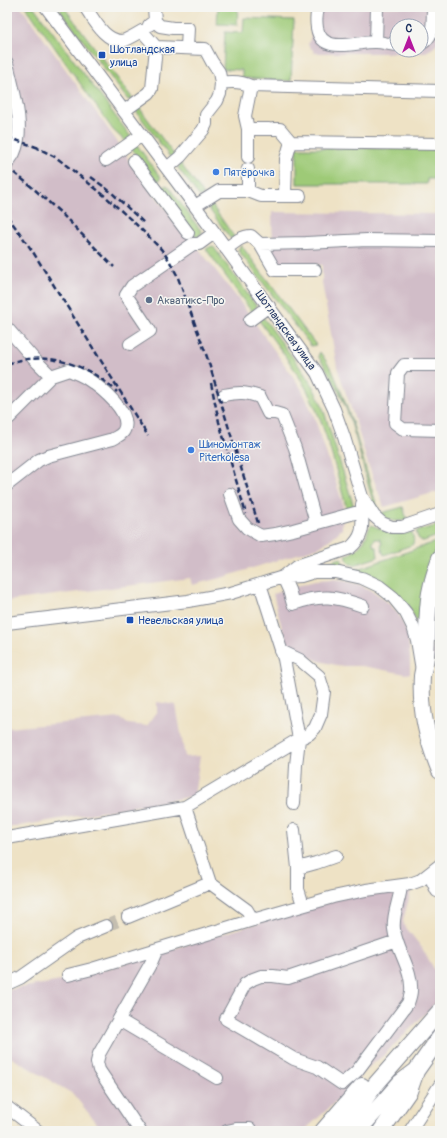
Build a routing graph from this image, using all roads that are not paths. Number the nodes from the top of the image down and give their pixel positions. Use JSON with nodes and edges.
{"nodes":[{"id":1,"x":85,"y":7,"type":"edge"},
{"id":2,"x":154,"y":7,"type":"edge"},
{"id":3,"x":319,"y":7,"type":"edge"},
{"id":4,"x":377,"y":7,"type":"edge"},
{"id":5,"x":49,"y":8,"type":"edge"},
{"id":6,"x":433,"y":10,"type":"dead end"},
{"id":7,"x":155,"y":21,"type":"junction"},
{"id":8,"x":142,"y":31,"type":"junction"},
{"id":9,"x":429,"y":38,"type":"edge"},
{"id":10,"x":376,"y":42,"type":"junction"},
{"id":11,"x":389,"y":45,"type":"edge"},
{"id":12,"x":156,"y":47,"type":"junction"},
{"id":13,"x":187,"y":47,"type":"junction"},
{"id":14,"x":7,"y":63,"type":"edge"},
{"id":15,"x":221,"y":83,"type":"junction"},
{"id":16,"x":251,"y":86,"type":"junction"},
{"id":17,"x":440,"y":91,"type":"edge"},
{"id":18,"x":124,"y":111,"type":"junction"},
{"id":19,"x":248,"y":129,"type":"junction"},
{"id":20,"x":142,"y":135,"type":"junction"},
{"id":21,"x":291,"y":142,"type":"junction"},
{"id":22,"x":440,"y":144,"type":"edge"},
{"id":23,"x":106,"y":160,"type":"dead end"},
{"id":24,"x":134,"y":162,"type":"dead end"},
{"id":25,"x":7,"y":164,"type":"edge"},
{"id":26,"x":169,"y":172,"type":"junction"},
{"id":27,"x":151,"y":191,"type":"junction"},
{"id":28,"x":248,"y":191,"type":"junction"},
{"id":29,"x":285,"y":196,"type":"junction"},
{"id":30,"x":300,"y":196,"type":"dead end"},
{"id":31,"x":195,"y":206,"type":"junction"},
{"id":32,"x":188,"y":233,"type":"dead end"},
{"id":33,"x":214,"y":233,"type":"junction"},
{"id":34,"x":440,"y":242,"type":"edge"},
{"id":35,"x":260,"y":244,"type":"junction"},
{"id":36,"x":226,"y":249,"type":"junction"},
{"id":37,"x":315,"y":270,"type":"dead end"},
{"id":38,"x":269,"y":306,"type":"junction"},
{"id":39,"x":250,"y":320,"type":"dead end"},
{"id":40,"x":7,"y":328,"type":"edge"},
{"id":41,"x":130,"y":344,"type":"dead end"},
{"id":42,"x":440,"y":365,"type":"edge"},
{"id":43,"x":51,"y":376,"type":"junction"},
{"id":44,"x":224,"y":396,"type":"dead end"},
{"id":45,"x":9,"y":418,"type":"dead end"},
{"id":46,"x":440,"y":430,"type":"edge"},
{"id":47,"x":7,"y":485,"type":"edge"},
{"id":48,"x":230,"y":494,"type":"dead end"},
{"id":49,"x":362,"y":497,"type":"junction"},
{"id":50,"x":362,"y":511,"type":"junction"},
{"id":51,"x":440,"y":514,"type":"edge"},
{"id":52,"x":316,"y":523,"type":"junction"},
{"id":53,"x":440,"y":558,"type":"edge"},
{"id":54,"x":283,"y":577,"type":"junction"},
{"id":55,"x":260,"y":584,"type":"junction"},
{"id":56,"x":363,"y":606,"type":"dead end"},
{"id":57,"x":7,"y":623,"type":"edge"},
{"id":58,"x":281,"y":652,"type":"junction"},
{"id":59,"x":422,"y":674,"type":"junction"},
{"id":60,"x":299,"y":739,"type":"junction"},
{"id":61,"x":440,"y":771,"type":"edge"},
{"id":62,"x":294,"y":804,"type":"dead end"},
{"id":63,"x":185,"y":808,"type":"junction"},
{"id":64,"x":294,"y":830,"type":"dead end"},
{"id":65,"x":7,"y":838,"type":"edge"},
{"id":66,"x":336,"y":856,"type":"dead end"},
{"id":67,"x":440,"y":865,"type":"edge"},
{"id":68,"x":298,"y":868,"type":"junction"},
{"id":69,"x":429,"y":874,"type":"junction"},
{"id":70,"x":210,"y":882,"type":"junction"},
{"id":71,"x":401,"y":886,"type":"junction"},
{"id":72,"x":436,"y":891,"type":"dead end"},
{"id":73,"x":303,"y":905,"type":"junction"},
{"id":74,"x":128,"y":917,"type":"tunnel mouth"},
{"id":75,"x":253,"y":920,"type":"junction"},
{"id":76,"x":106,"y":926,"type":"tunnel mouth"},
{"id":77,"x":397,"y":941,"type":"junction"},
{"id":78,"x":157,"y":949,"type":"junction"},
{"id":79,"x":68,"y":975,"type":"dead end"},
{"id":80,"x":7,"y":984,"type":"edge"},
{"id":81,"x":440,"y":1011,"type":"edge"},
{"id":82,"x":118,"y":1020,"type":"junction"},
{"id":83,"x":440,"y":1037,"type":"edge"},
{"id":84,"x":401,"y":1056,"type":"junction"},
{"id":85,"x":416,"y":1071,"type":"junction"},
{"id":86,"x":217,"y":1078,"type":"dead end"},
{"id":87,"x":440,"y":1085,"type":"edge"},
{"id":88,"x":7,"y":1108,"type":"edge"},
{"id":89,"x":250,"y":1129,"type":"dead end"},
{"id":90,"x":38,"y":1131,"type":"edge"},
{"id":91,"x":140,"y":1131,"type":"edge"},
{"id":92,"x":227,"y":1131,"type":"edge"},
{"id":93,"x":323,"y":1131,"type":"edge"},
{"id":94,"x":341,"y":1131,"type":"edge"},
{"id":95,"x":358,"y":1131,"type":"edge"},
{"id":96,"x":382,"y":1131,"type":"edge"},
{"id":97,"x":410,"y":1131,"type":"edge"}],
"edges":[{"from":1,"to":8,"type":"street"},
{"from":2,"to":7,"type":"street"},
{"from":3,"to":10,"type":"street"},
{"from":4,"to":10,"type":"street"},
{"from":5,"to":18,"type":"street","name":"Шотландская улица"},
{"from":6,"to":9,"type":"street"},
{"from":7,"to":8,"type":"street"},
{"from":7,"to":13,"type":"street"},
{"from":8,"to":12,"type":"street"},
{"from":10,"to":11,"type":"street"},
{"from":12,"to":13,"type":"street"},
{"from":12,"to":18,"type":"street"},
{"from":13,"to":15,"type":"street"},
{"from":14,"to":25,"type":"street"},
{"from":15,"to":16,"type":"street"},
{"from":15,"to":26,"type":"street"},
{"from":16,"to":17,"type":"street"},
{"from":16,"to":19,"type":"street"},
{"from":18,"to":20,"type":"street","name":"Шотландская улица"},
{"from":19,"to":21,"type":"street"},
{"from":19,"to":28,"type":"street"},
{"from":20,"to":23,"type":"street"},
{"from":20,"to":26,"type":"street","name":"Шотландская улица"},
{"from":21,"to":22,"type":"street"},
{"from":21,"to":29,"type":"street"},
{"from":24,"to":27,"type":"street"},
{"from":26,"to":27,"type":"street"},
{"from":26,"to":31,"type":"street","name":"Шотландская улица"},
{"from":27,"to":32,"type":"street"},
{"from":28,"to":29,"type":"street"},
{"from":28,"to":31,"type":"street"},
{"from":29,"to":30,"type":"street"},
{"from":31,"to":33,"type":"street","name":"Шотландская улица"},
{"from":33,"to":36,"type":"street","name":"Шотландская улица"},
{"from":33,"to":41,"type":"street"},
{"from":34,"to":35,"type":"street"},
{"from":35,"to":36,"type":"street"},
{"from":35,"to":37,"type":"street"},
{"from":36,"to":38,"type":"street","name":"Шотландская улица"},
{"from":38,"to":39,"type":"street"},
{"from":38,"to":49,"type":"street","name":"Шотландская улица"},
{"from":40,"to":43,"type":"street"},
{"from":42,"to":46,"type":"street"},
{"from":43,"to":45,"type":"street"},
{"from":43,"to":47,"type":"street"},
{"from":44,"to":52,"type":"street"},
{"from":48,"to":52,"type":"street"},
{"from":49,"to":50,"type":"street"},
{"from":49,"to":51,"type":"street"},
{"from":50,"to":52,"type":"street"},
{"from":50,"to":54,"type":"street"},
{"from":53,"to":59,"type":"main road"},
{"from":54,"to":55,"type":"street"},
{"from":54,"to":56,"type":"street"},
{"from":54,"to":59,"type":"street"},
{"from":55,"to":57,"type":"street"},
{"from":55,"to":58,"type":"street"},
{"from":58,"to":60,"type":"street"},
{"from":58,"to":60,"type":"street"},
{"from":59,"to":61,"type":"main road"},
{"from":60,"to":62,"type":"street"},
{"from":60,"to":63,"type":"street"},
{"from":63,"to":65,"type":"street"},
{"from":63,"to":70,"type":"street"},
{"from":64,"to":68,"type":"street"},
{"from":66,"to":68,"type":"street"},
{"from":67,"to":69,"type":"street"},
{"from":68,"to":73,"type":"street"},
{"from":69,"to":71,"type":"street"},
{"from":69,"to":72,"type":"street"},
{"from":70,"to":74,"type":"street"},
{"from":70,"to":75,"type":"street"},
{"from":71,"to":73,"type":"street"},
{"from":71,"to":77,"type":"street"},
{"from":73,"to":75,"type":"street"},
{"from":75,"to":78,"type":"street"},
{"from":76,"to":80,"type":"street"},
{"from":77,"to":77,"type":"street"},
{"from":78,"to":79,"type":"street"},
{"from":78,"to":82,"type":"street"},
{"from":81,"to":84,"type":"main road"},
{"from":82,"to":86,"type":"street"},
{"from":82,"to":91,"type":"street"},
{"from":83,"to":85,"type":"main road"},
{"from":84,"to":93,"type":"main road"},
{"from":84,"to":94,"type":"main road"},
{"from":85,"to":95,"type":"main road"},
{"from":85,"to":96,"type":"main road"},
{"from":87,"to":97,"type":"street"},
{"from":88,"to":90,"type":"street"},
{"from":89,"to":92,"type":"street"}]}
